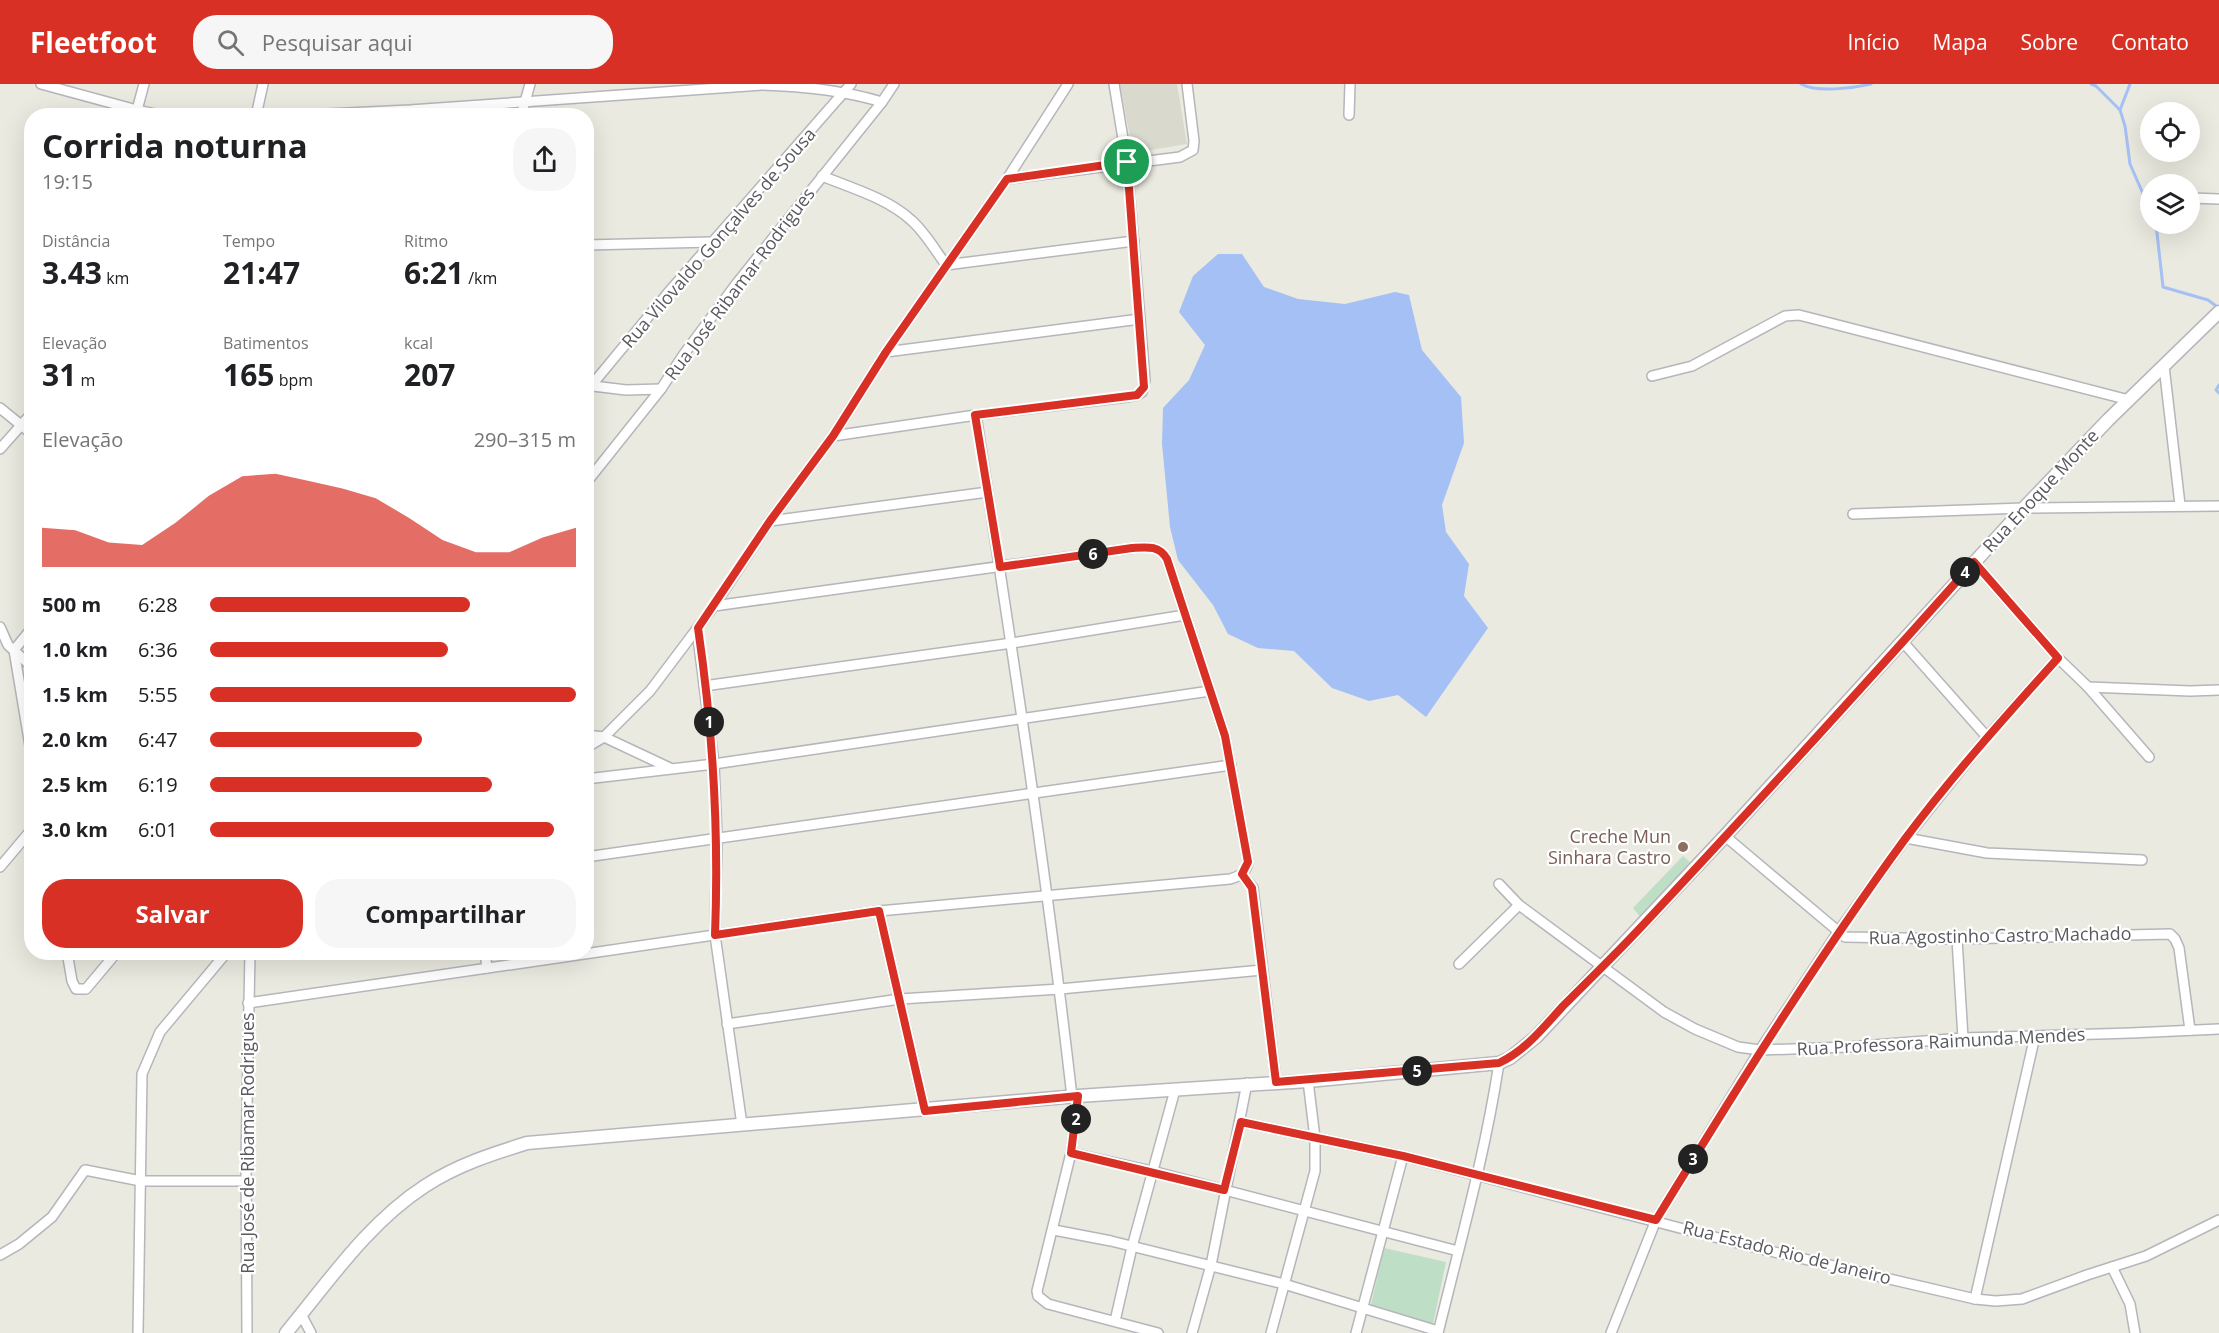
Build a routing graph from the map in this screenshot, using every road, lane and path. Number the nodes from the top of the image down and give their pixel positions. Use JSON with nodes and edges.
{"nodes":[{"id":1,"x":144,"y":84,"type":"edge"},
{"id":2,"x":263,"y":84,"type":"edge"},
{"id":3,"x":530,"y":84,"type":"edge"},
{"id":4,"x":894,"y":84,"type":"edge"},
{"id":5,"x":1068,"y":84,"type":"edge"},
{"id":6,"x":1114,"y":84,"type":"edge"},
{"id":7,"x":1187,"y":84,"type":"edge"},
{"id":8,"x":1350,"y":84,"type":"edge"},
{"id":9,"x":45,"y":85,"type":"edge"},
{"id":10,"x":733,"y":85,"type":"edge"},
{"id":11,"x":848,"y":88,"type":"edge"},
{"id":12,"x":525,"y":102,"type":"junction"},
{"id":13,"x":882,"y":102,"type":"junction"},
{"id":14,"x":126,"y":108,"type":"edge"},
{"id":15,"x":138,"y":108,"type":"edge"},
{"id":16,"x":258,"y":108,"type":"edge"},
{"id":17,"x":449,"y":108,"type":"edge"},
{"id":18,"x":523,"y":108,"type":"edge"},
{"id":19,"x":1349,"y":115,"type":"dead end"},
{"id":20,"x":1127,"y":162,"type":"junction"},
{"id":21,"x":822,"y":176,"type":"junction"},
{"id":22,"x":1007,"y":179,"type":"junction"},
{"id":23,"x":2200,"y":198,"type":"edge"},
{"id":24,"x":2219,"y":199,"type":"edge"},
{"id":25,"x":1134,"y":241,"type":"junction"},
{"id":26,"x":712,"y":242,"type":"junction"},
{"id":27,"x":594,"y":245,"type":"edge"},
{"id":28,"x":946,"y":265,"type":"junction"},
{"id":29,"x":2219,"y":312,"type":"edge"},
{"id":30,"x":1140,"y":319,"type":"junction"},
{"id":31,"x":886,"y":352,"type":"junction"},
{"id":32,"x":2164,"y":366,"type":"junction"},
{"id":33,"x":1652,"y":376,"type":"dead end"},
{"id":34,"x":594,"y":384,"type":"edge"},
{"id":35,"x":594,"y":389,"type":"edge"},
{"id":36,"x":661,"y":389,"type":"junction"},
{"id":37,"x":2128,"y":400,"type":"junction"},
{"id":38,"x":0,"y":408,"type":"edge"},
{"id":39,"x":975,"y":415,"type":"junction"},
{"id":40,"x":24,"y":423,"type":"edge"},
{"id":41,"x":22,"y":425,"type":"junction"},
{"id":42,"x":833,"y":436,"type":"junction"},
{"id":43,"x":0,"y":449,"type":"edge"},
{"id":44,"x":594,"y":473,"type":"edge"},
{"id":45,"x":988,"y":492,"type":"junction"},
{"id":46,"x":2180,"y":505,"type":"junction"},
{"id":47,"x":2219,"y":506,"type":"edge"},
{"id":48,"x":2024,"y":508,"type":"junction"},
{"id":49,"x":1853,"y":514,"type":"dead end"},
{"id":50,"x":770,"y":521,"type":"junction"},
{"id":51,"x":1974,"y":562,"type":"junction"},
{"id":52,"x":1000,"y":567,"type":"junction"},
{"id":53,"x":714,"y":606,"type":"junction"},
{"id":54,"x":1185,"y":615,"type":"junction"},
{"id":55,"x":0,"y":627,"type":"edge"},
{"id":56,"x":698,"y":628,"type":"junction"},
{"id":57,"x":24,"y":638,"type":"edge"},
{"id":58,"x":1903,"y":642,"type":"junction"},
{"id":59,"x":1012,"y":643,"type":"junction"},
{"id":60,"x":14,"y":650,"type":"junction"},
{"id":61,"x":2058,"y":658,"type":"junction"},
{"id":62,"x":24,"y":659,"type":"edge"},
{"id":63,"x":704,"y":686,"type":"junction"},
{"id":64,"x":2088,"y":687,"type":"junction"},
{"id":65,"x":2219,"y":690,"type":"edge"},
{"id":66,"x":1210,"y":691,"type":"junction"},
{"id":67,"x":24,"y":710,"type":"edge"},
{"id":68,"x":1022,"y":717,"type":"junction"},
{"id":69,"x":594,"y":736,"type":"edge"},
{"id":70,"x":1987,"y":737,"type":"junction"},
{"id":71,"x":604,"y":738,"type":"junction"},
{"id":72,"x":594,"y":744,"type":"edge"},
{"id":73,"x":2149,"y":757,"type":"dead end"},
{"id":74,"x":714,"y":764,"type":"junction"},
{"id":75,"x":1231,"y":765,"type":"junction"},
{"id":76,"x":672,"y":769,"type":"junction"},
{"id":77,"x":594,"y":777,"type":"edge"},
{"id":78,"x":1034,"y":793,"type":"junction"},
{"id":79,"x":1725,"y":836,"type":"junction"},
{"id":80,"x":24,"y":838,"type":"edge"},
{"id":81,"x":717,"y":838,"type":"junction"},
{"id":82,"x":1906,"y":838,"type":"junction"},
{"id":83,"x":594,"y":856,"type":"edge"},
{"id":84,"x":2142,"y":860,"type":"dead end"},
{"id":85,"x":0,"y":867,"type":"edge"},
{"id":86,"x":1242,"y":874,"type":"junction"},
{"id":87,"x":1499,"y":884,"type":"dead end"},
{"id":88,"x":1048,"y":895,"type":"junction"},
{"id":89,"x":1519,"y":905,"type":"junction"},
{"id":90,"x":879,"y":911,"type":"junction"},
{"id":91,"x":1839,"y":932,"type":"junction"},
{"id":92,"x":715,"y":935,"type":"junction"},
{"id":93,"x":1957,"y":939,"type":"junction"},
{"id":94,"x":594,"y":953,"type":"edge"},
{"id":95,"x":68,"y":960,"type":"edge"},
{"id":96,"x":110,"y":960,"type":"edge"},
{"id":97,"x":220,"y":960,"type":"edge"},
{"id":98,"x":250,"y":960,"type":"edge"},
{"id":99,"x":486,"y":960,"type":"edge"},
{"id":100,"x":542,"y":960,"type":"edge"},
{"id":101,"x":1459,"y":964,"type":"dead end"},
{"id":102,"x":487,"y":968,"type":"junction"},
{"id":103,"x":1603,"y":968,"type":"junction"},
{"id":104,"x":1262,"y":970,"type":"junction"},
{"id":105,"x":1060,"y":989,"type":"junction"},
{"id":106,"x":900,"y":999,"type":"junction"},
{"id":107,"x":248,"y":1003,"type":"junction"},
{"id":108,"x":727,"y":1024,"type":"junction"},
{"id":109,"x":2219,"y":1029,"type":"edge"},
{"id":110,"x":2190,"y":1030,"type":"junction"},
{"id":111,"x":2035,"y":1036,"type":"junction"},
{"id":112,"x":1963,"y":1038,"type":"junction"},
{"id":113,"x":1760,"y":1050,"type":"junction"},
{"id":114,"x":1499,"y":1063,"type":"junction"},
{"id":115,"x":1308,"y":1081,"type":"junction"},
{"id":116,"x":1276,"y":1082,"type":"junction"},
{"id":117,"x":1247,"y":1083,"type":"junction"},
{"id":118,"x":1175,"y":1090,"type":"junction"},
{"id":119,"x":1075,"y":1097,"type":"junction"},
{"id":120,"x":925,"y":1111,"type":"junction"},
{"id":121,"x":1241,"y":1122,"type":"junction"},
{"id":122,"x":742,"y":1125,"type":"junction"},
{"id":123,"x":1315,"y":1138,"type":"junction"},
{"id":124,"x":1071,"y":1153,"type":"junction"},
{"id":125,"x":1403,"y":1156,"type":"junction"},
{"id":126,"x":1152,"y":1171,"type":"junction"},
{"id":127,"x":1478,"y":1177,"type":"junction"},
{"id":128,"x":141,"y":1181,"type":"junction"},
{"id":129,"x":247,"y":1181,"type":"junction"},
{"id":130,"x":1224,"y":1190,"type":"junction"},
{"id":131,"x":1304,"y":1211,"type":"junction"},
{"id":132,"x":1656,"y":1220,"type":"junction"},
{"id":133,"x":2219,"y":1220,"type":"edge"},
{"id":134,"x":1054,"y":1230,"type":"junction"},
{"id":135,"x":1384,"y":1230,"type":"junction"},
{"id":136,"x":1131,"y":1247,"type":"junction"},
{"id":137,"x":1458,"y":1251,"type":"junction"},
{"id":138,"x":0,"y":1255,"type":"edge"},
{"id":139,"x":1211,"y":1265,"type":"junction"},
{"id":140,"x":2112,"y":1267,"type":"junction"},
{"id":141,"x":1284,"y":1284,"type":"junction"},
{"id":142,"x":1975,"y":1299,"type":"junction"},
{"id":143,"x":1363,"y":1309,"type":"junction"},
{"id":144,"x":301,"y":1314,"type":"junction"},
{"id":145,"x":1115,"y":1321,"type":"junction"},
{"id":146,"x":1438,"y":1332,"type":"edge"},
{"id":147,"x":138,"y":1333,"type":"edge"},
{"id":148,"x":247,"y":1333,"type":"edge"},
{"id":149,"x":286,"y":1333,"type":"edge"},
{"id":150,"x":311,"y":1333,"type":"edge"},
{"id":151,"x":1158,"y":1333,"type":"edge"},
{"id":152,"x":1192,"y":1333,"type":"edge"},
{"id":153,"x":1271,"y":1333,"type":"edge"},
{"id":154,"x":1356,"y":1333,"type":"edge"},
{"id":155,"x":1611,"y":1333,"type":"edge"},
{"id":156,"x":2135,"y":1333,"type":"edge"}],
"edges":[{"from":1,"to":15,"type":"street"},
{"from":2,"to":16,"type":"street"},
{"from":3,"to":12,"type":"street"},
{"from":4,"to":13,"type":"street","name":"Rua José Ribamar Rodrigues"},
{"from":5,"to":22,"type":"street"},
{"from":6,"to":20,"type":"street"},
{"from":7,"to":20,"type":"street"},
{"from":8,"to":19,"type":"street"},
{"from":9,"to":14,"type":"street"},
{"from":10,"to":11,"type":"street"},
{"from":10,"to":12,"type":"street"},
{"from":11,"to":13,"type":"street"},
{"from":11,"to":26,"type":"street","name":"Rua Vilovaldo Gonçalves de Sousa"},
{"from":12,"to":17,"type":"street"},
{"from":12,"to":18,"type":"street"},
{"from":13,"to":21,"type":"street","name":"Rua José Ribamar Rodrigues"},
{"from":20,"to":22,"type":"street"},
{"from":20,"to":25,"type":"street"},
{"from":21,"to":28,"type":"street"},
{"from":21,"to":36,"type":"street","name":"Rua José Ribamar Rodrigues"},
{"from":22,"to":28,"type":"street"},
{"from":23,"to":24,"type":"street"},
{"from":25,"to":28,"type":"street"},
{"from":25,"to":30,"type":"street"},
{"from":26,"to":27,"type":"street"},
{"from":26,"to":34,"type":"street","name":"Rua Vilovaldo Gonçalves de Sousa"},
{"from":28,"to":31,"type":"street"},
{"from":29,"to":32,"type":"main road","name":"Rua Enoque Monte"},
{"from":30,"to":31,"type":"street"},
{"from":30,"to":39,"type":"street"},
{"from":31,"to":42,"type":"street"},
{"from":32,"to":37,"type":"main road","name":"Rua Enoque Monte"},
{"from":32,"to":46,"type":"street"},
{"from":33,"to":37,"type":"street"},
{"from":35,"to":36,"type":"street"},
{"from":36,"to":44,"type":"street","name":"Rua José Ribamar Rodrigues"},
{"from":37,"to":48,"type":"main road","name":"Rua Enoque Monte"},
{"from":38,"to":41,"type":"street"},
{"from":39,"to":42,"type":"street"},
{"from":39,"to":45,"type":"street"},
{"from":40,"to":41,"type":"street"},
{"from":41,"to":43,"type":"street"},
{"from":42,"to":50,"type":"street"},
{"from":45,"to":50,"type":"street"},
{"from":45,"to":52,"type":"street"},
{"from":46,"to":47,"type":"street"},
{"from":46,"to":48,"type":"street"},
{"from":48,"to":49,"type":"street"},
{"from":48,"to":51,"type":"main road","name":"Rua Enoque Monte"},
{"from":50,"to":53,"type":"street"},
{"from":51,"to":58,"type":"main road","name":"Rua Enoque Monte"},
{"from":51,"to":61,"type":"street"},
{"from":52,"to":53,"type":"street"},
{"from":52,"to":54,"type":"street"},
{"from":52,"to":59,"type":"street"},
{"from":53,"to":56,"type":"street"},
{"from":54,"to":59,"type":"street"},
{"from":54,"to":66,"type":"street"},
{"from":55,"to":60,"type":"street"},
{"from":56,"to":63,"type":"street"},
{"from":56,"to":71,"type":"street"},
{"from":57,"to":60,"type":"street"},
{"from":58,"to":70,"type":"street"},
{"from":58,"to":79,"type":"main road","name":"Rua Enoque Monte"},
{"from":59,"to":63,"type":"street"},
{"from":59,"to":68,"type":"street"},
{"from":60,"to":62,"type":"street"},
{"from":60,"to":67,"type":"street"},
{"from":61,"to":64,"type":"street"},
{"from":61,"to":70,"type":"street"},
{"from":63,"to":74,"type":"street"},
{"from":64,"to":65,"type":"street"},
{"from":64,"to":73,"type":"street"},
{"from":66,"to":68,"type":"street"},
{"from":66,"to":75,"type":"street"},
{"from":68,"to":74,"type":"street"},
{"from":68,"to":78,"type":"street"},
{"from":69,"to":71,"type":"street"},
{"from":70,"to":82,"type":"street"},
{"from":71,"to":72,"type":"street"},
{"from":71,"to":76,"type":"street"},
{"from":74,"to":76,"type":"street"},
{"from":74,"to":81,"type":"street"},
{"from":75,"to":78,"type":"street"},
{"from":75,"to":86,"type":"street"},
{"from":76,"to":77,"type":"street"},
{"from":78,"to":81,"type":"street"},
{"from":78,"to":88,"type":"street"},
{"from":79,"to":91,"type":"street","name":"Rua Agostinho Castro Machado"},
{"from":79,"to":103,"type":"main road","name":"Rua Enoque Monte"},
{"from":80,"to":85,"type":"street"},
{"from":81,"to":83,"type":"street"},
{"from":81,"to":92,"type":"street"},
{"from":82,"to":84,"type":"street"},
{"from":82,"to":91,"type":"street"},
{"from":86,"to":88,"type":"street"},
{"from":86,"to":104,"type":"street"},
{"from":87,"to":89,"type":"street","name":"Rua Professora Raimunda Mendes"},
{"from":88,"to":90,"type":"street"},
{"from":88,"to":105,"type":"street"},
{"from":89,"to":101,"type":"street"},
{"from":89,"to":103,"type":"street","name":"Rua Professora Raimunda Mendes"},
{"from":90,"to":92,"type":"street"},
{"from":90,"to":106,"type":"street"},
{"from":91,"to":93,"type":"street","name":"Rua Agostinho Castro Machado"},
{"from":91,"to":113,"type":"street"},
{"from":92,"to":94,"type":"street"},
{"from":92,"to":108,"type":"street"},
{"from":93,"to":110,"type":"street","name":"Rua Agostinho Castro Machado"},
{"from":93,"to":112,"type":"street"},
{"from":95,"to":96,"type":"street"},
{"from":97,"to":128,"type":"street"},
{"from":98,"to":107,"type":"street","name":"Rua José de Ribamar Rodrigues"},
{"from":99,"to":102,"type":"street"},
{"from":100,"to":102,"type":"street"},
{"from":102,"to":107,"type":"street"},
{"from":103,"to":113,"type":"street","name":"Rua Professora Raimunda Mendes"},
{"from":103,"to":114,"type":"main road","name":"Rua Enoque Monte"},
{"from":104,"to":105,"type":"street"},
{"from":104,"to":116,"type":"street"},
{"from":105,"to":106,"type":"street"},
{"from":105,"to":119,"type":"street"},
{"from":106,"to":108,"type":"street"},
{"from":106,"to":120,"type":"street"},
{"from":107,"to":129,"type":"street","name":"Rua José de Ribamar Rodrigues"},
{"from":108,"to":122,"type":"street"},
{"from":109,"to":110,"type":"street","name":"Rua Professora Raimunda Mendes"},
{"from":110,"to":111,"type":"street","name":"Rua Professora Raimunda Mendes"},
{"from":111,"to":112,"type":"street","name":"Rua Professora Raimunda Mendes"},
{"from":111,"to":142,"type":"street"},
{"from":112,"to":113,"type":"street","name":"Rua Professora Raimunda Mendes"},
{"from":113,"to":132,"type":"street"},
{"from":114,"to":115,"type":"main road","name":"Rua Enoque Monte"},
{"from":114,"to":127,"type":"street"},
{"from":115,"to":116,"type":"main road","name":"Rua Enoque Monte"},
{"from":115,"to":123,"type":"street"},
{"from":116,"to":117,"type":"main road","name":"Rua Enoque Monte"},
{"from":117,"to":118,"type":"main road","name":"Rua Enoque Monte"},
{"from":117,"to":121,"type":"street"},
{"from":118,"to":119,"type":"main road","name":"Rua Enoque Monte"},
{"from":118,"to":126,"type":"street"},
{"from":119,"to":120,"type":"main road","name":"Rua Enoque Monte"},
{"from":119,"to":124,"type":"street"},
{"from":120,"to":122,"type":"main road","name":"Rua Enoque Monte"},
{"from":121,"to":123,"type":"street","name":"Rua Estado Rio de Janeiro"},
{"from":121,"to":130,"type":"street"},
{"from":122,"to":144,"type":"main road","name":"Rua Enoque Monte"},
{"from":123,"to":125,"type":"street","name":"Rua Estado Rio de Janeiro"},
{"from":123,"to":131,"type":"street"},
{"from":124,"to":126,"type":"street"},
{"from":124,"to":134,"type":"street"},
{"from":125,"to":127,"type":"street","name":"Rua Estado Rio de Janeiro"},
{"from":125,"to":135,"type":"street"},
{"from":126,"to":130,"type":"street"},
{"from":126,"to":136,"type":"street"},
{"from":127,"to":132,"type":"street","name":"Rua Estado Rio de Janeiro"},
{"from":127,"to":137,"type":"street"},
{"from":128,"to":129,"type":"street"},
{"from":128,"to":138,"type":"street"},
{"from":128,"to":147,"type":"street"},
{"from":129,"to":148,"type":"street","name":"Rua José de Ribamar Rodrigues"},
{"from":130,"to":131,"type":"street"},
{"from":130,"to":139,"type":"street"},
{"from":131,"to":135,"type":"street"},
{"from":131,"to":141,"type":"street"},
{"from":132,"to":142,"type":"street","name":"Rua Estado Rio de Janeiro"},
{"from":132,"to":155,"type":"street"},
{"from":133,"to":140,"type":"street","name":"Rua Estado Rio de Janeiro"},
{"from":134,"to":136,"type":"street"},
{"from":134,"to":145,"type":"street"},
{"from":135,"to":137,"type":"street"},
{"from":135,"to":143,"type":"street"},
{"from":136,"to":139,"type":"street"},
{"from":136,"to":145,"type":"street"},
{"from":137,"to":146,"type":"street"},
{"from":139,"to":141,"type":"street"},
{"from":139,"to":152,"type":"street"},
{"from":140,"to":142,"type":"street","name":"Rua Estado Rio de Janeiro"},
{"from":140,"to":156,"type":"street"},
{"from":141,"to":143,"type":"street"},
{"from":141,"to":153,"type":"street"},
{"from":143,"to":146,"type":"street"},
{"from":143,"to":154,"type":"street"},
{"from":144,"to":149,"type":"main road","name":"Rua Enoque Monte"},
{"from":144,"to":150,"type":"street"},
{"from":145,"to":151,"type":"street"}]}
